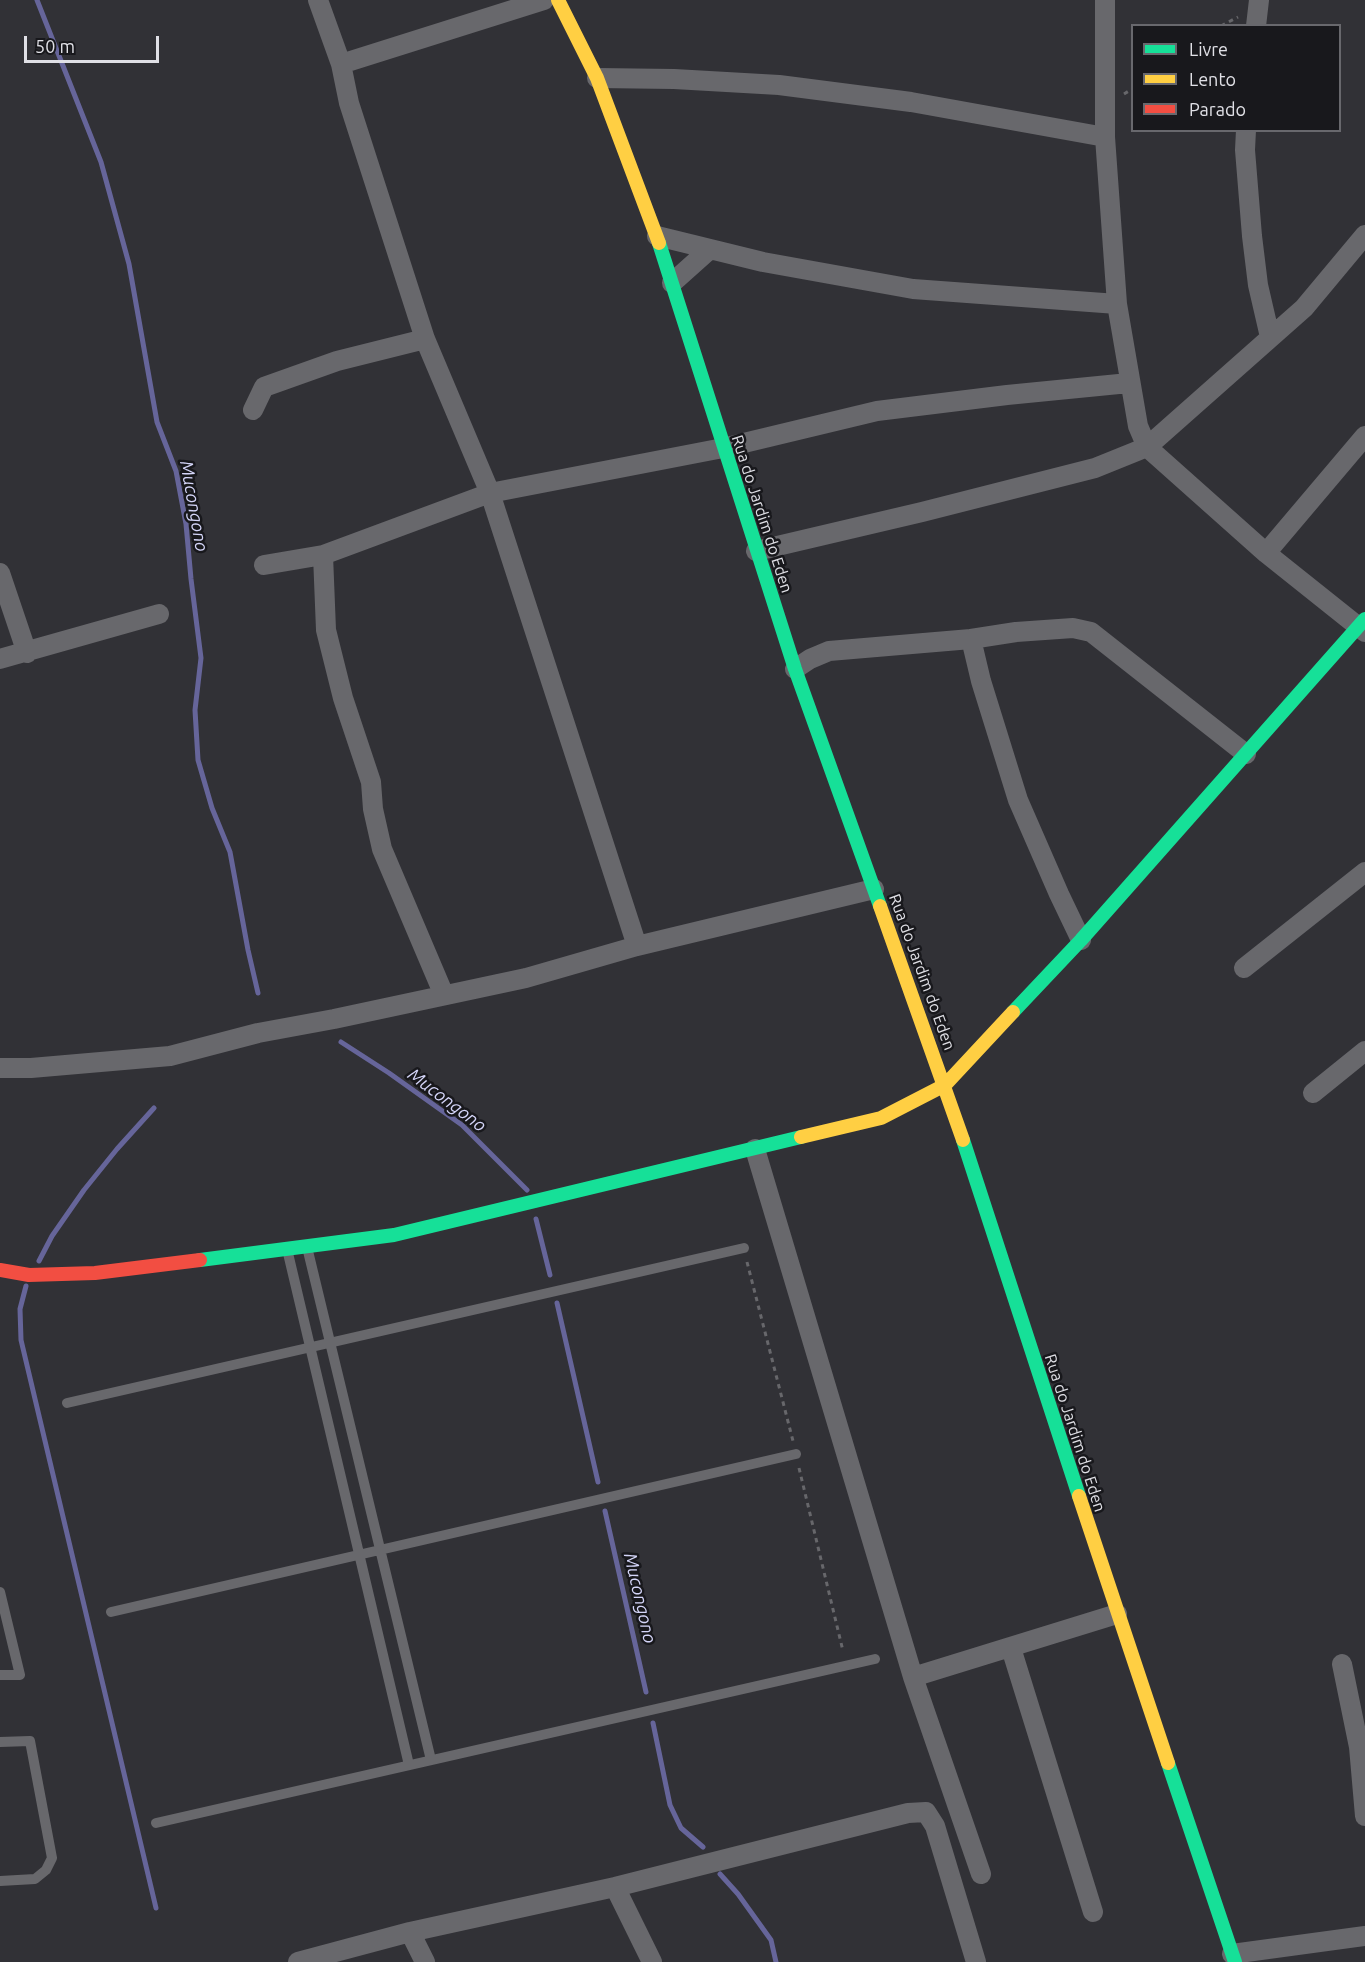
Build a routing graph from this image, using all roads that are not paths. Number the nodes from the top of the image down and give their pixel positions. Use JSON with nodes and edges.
{"nodes":[{"id":1,"x":318,"y":0,"type":"edge"},
{"id":2,"x":544,"y":0,"type":"edge"},
{"id":3,"x":558,"y":0,"type":"edge"},
{"id":4,"x":1105,"y":0,"type":"edge"},
{"id":5,"x":1259,"y":0,"type":"edge"},
{"id":6,"x":1256,"y":24,"type":"edge"},
{"id":7,"x":341,"y":64,"type":"junction"},
{"id":8,"x":597,"y":78,"type":"junction"},
{"id":9,"x":1246,"y":132,"type":"edge"},
{"id":10,"x":1105,"y":137,"type":"junction"},
{"id":11,"x":1365,"y":235,"type":"edge"},
{"id":12,"x":657,"y":236,"type":"junction"},
{"id":13,"x":710,"y":249,"type":"junction"},
{"id":14,"x":672,"y":283,"type":"junction"},
{"id":15,"x":1117,"y":303,"type":"junction"},
{"id":16,"x":1270,"y":337,"type":"junction"},
{"id":17,"x":425,"y":339,"type":"junction"},
{"id":18,"x":1129,"y":383,"type":"junction"},
{"id":19,"x":253,"y":410,"type":"dead end"},
{"id":20,"x":1365,"y":436,"type":"edge"},
{"id":21,"x":1147,"y":447,"type":"junction"},
{"id":22,"x":723,"y":448,"type":"junction"},
{"id":23,"x":490,"y":493,"type":"junction"},
{"id":24,"x":756,"y":551,"type":"junction"},
{"id":25,"x":1266,"y":553,"type":"junction"},
{"id":26,"x":323,"y":555,"type":"junction"},
{"id":27,"x":264,"y":565,"type":"dead end"},
{"id":28,"x":0,"y":573,"type":"edge"},
{"id":29,"x":159,"y":614,"type":"dead end"},
{"id":30,"x":1363,"y":626,"type":"edge"},
{"id":31,"x":971,"y":639,"type":"junction"},
{"id":32,"x":27,"y":653,"type":"junction"},
{"id":33,"x":0,"y":660,"type":"edge"},
{"id":34,"x":795,"y":669,"type":"junction"},
{"id":35,"x":1246,"y":754,"type":"junction"},
{"id":36,"x":1365,"y":872,"type":"edge"},
{"id":37,"x":874,"y":889,"type":"junction"},
{"id":38,"x":1081,"y":940,"type":"junction"},
{"id":39,"x":637,"y":946,"type":"junction"},
{"id":40,"x":1244,"y":968,"type":"dead end"},
{"id":41,"x":444,"y":995,"type":"junction"},
{"id":42,"x":1365,"y":1051,"type":"edge"},
{"id":43,"x":0,"y":1068,"type":"edge"},
{"id":44,"x":945,"y":1085,"type":"junction"},
{"id":45,"x":1313,"y":1093,"type":"dead end"},
{"id":46,"x":755,"y":1149,"type":"junction"},
{"id":47,"x":307,"y":1246,"type":"junction"},
{"id":48,"x":744,"y":1248,"type":"dead end"},
{"id":49,"x":287,"y":1249,"type":"junction"},
{"id":50,"x":0,"y":1270,"type":"edge"},
{"id":51,"x":330,"y":1343,"type":"junction"},
{"id":52,"x":310,"y":1347,"type":"junction"},
{"id":53,"x":66,"y":1403,"type":"dead end"},
{"id":54,"x":796,"y":1454,"type":"dead end"},
{"id":55,"x":380,"y":1550,"type":"junction"},
{"id":56,"x":358,"y":1555,"type":"junction"},
{"id":57,"x":0,"y":1592,"type":"edge"},
{"id":58,"x":111,"y":1612,"type":"dead end"},
{"id":59,"x":1117,"y":1614,"type":"junction"},
{"id":60,"x":1011,"y":1647,"type":"junction"},
{"id":61,"x":875,"y":1659,"type":"dead end"},
{"id":62,"x":1342,"y":1664,"type":"dead end"},
{"id":63,"x":0,"y":1676,"type":"edge"},
{"id":64,"x":913,"y":1677,"type":"junction"},
{"id":65,"x":0,"y":1742,"type":"edge"},
{"id":66,"x":1362,"y":1747,"type":"edge"},
{"id":67,"x":431,"y":1760,"type":"junction"},
{"id":68,"x":409,"y":1765,"type":"junction"},
{"id":69,"x":1365,"y":1816,"type":"edge"},
{"id":70,"x":156,"y":1823,"type":"dead end"},
{"id":71,"x":981,"y":1874,"type":"dead end"},
{"id":72,"x":0,"y":1881,"type":"edge"},
{"id":73,"x":615,"y":1887,"type":"junction"},
{"id":74,"x":1093,"y":1912,"type":"dead end"},
{"id":75,"x":410,"y":1932,"type":"junction"},
{"id":76,"x":1365,"y":1936,"type":"edge"},
{"id":77,"x":1234,"y":1958,"type":"edge"},
{"id":78,"x":298,"y":1962,"type":"edge"},
{"id":79,"x":425,"y":1962,"type":"edge"},
{"id":80,"x":652,"y":1962,"type":"edge"},
{"id":81,"x":976,"y":1962,"type":"edge"}],
"edges":[{"from":1,"to":7,"type":"street"},
{"from":2,"to":7,"type":"street"},
{"from":3,"to":8,"type":"street","name":"Rua do Jardim do Eden"},
{"from":4,"to":10,"type":"street"},
{"from":5,"to":6,"type":"street"},
{"from":7,"to":17,"type":"street"},
{"from":8,"to":10,"type":"street"},
{"from":8,"to":12,"type":"street","name":"Rua do Jardim do Eden"},
{"from":9,"to":16,"type":"street"},
{"from":10,"to":15,"type":"street"},
{"from":11,"to":16,"type":"street"},
{"from":12,"to":13,"type":"street"},
{"from":12,"to":14,"type":"street","name":"Rua do Jardim do Eden"},
{"from":13,"to":14,"type":"street"},
{"from":13,"to":15,"type":"street"},
{"from":14,"to":22,"type":"street","name":"Rua do Jardim do Eden"},
{"from":15,"to":18,"type":"street"},
{"from":16,"to":21,"type":"street"},
{"from":17,"to":19,"type":"street"},
{"from":17,"to":23,"type":"street"},
{"from":18,"to":21,"type":"street"},
{"from":18,"to":22,"type":"street"},
{"from":20,"to":25,"type":"street"},
{"from":21,"to":24,"type":"street"},
{"from":21,"to":25,"type":"street"},
{"from":22,"to":23,"type":"street"},
{"from":22,"to":24,"type":"street","name":"Rua do Jardim do Eden"},
{"from":23,"to":26,"type":"street"},
{"from":23,"to":39,"type":"street"},
{"from":24,"to":34,"type":"street","name":"Rua do Jardim do Eden"},
{"from":25,"to":30,"type":"street"},
{"from":26,"to":27,"type":"street"},
{"from":26,"to":41,"type":"street"},
{"from":28,"to":32,"type":"street"},
{"from":29,"to":32,"type":"street"},
{"from":30,"to":35,"type":"street"},
{"from":31,"to":34,"type":"street"},
{"from":31,"to":35,"type":"street"},
{"from":31,"to":38,"type":"street"},
{"from":32,"to":33,"type":"street"},
{"from":34,"to":37,"type":"street","name":"Rua do Jardim do Eden"},
{"from":35,"to":38,"type":"street"},
{"from":36,"to":40,"type":"street"},
{"from":37,"to":39,"type":"street"},
{"from":37,"to":44,"type":"street","name":"Rua do Jardim do Eden"},
{"from":38,"to":44,"type":"street"},
{"from":39,"to":41,"type":"street"},
{"from":41,"to":43,"type":"street"},
{"from":42,"to":45,"type":"street"},
{"from":44,"to":46,"type":"street"},
{"from":44,"to":59,"type":"street","name":"Rua do Jardim do Eden"},
{"from":46,"to":47,"type":"street"},
{"from":46,"to":64,"type":"street"},
{"from":47,"to":49,"type":"street"},
{"from":47,"to":51,"type":"lane"},
{"from":48,"to":51,"type":"lane"},
{"from":49,"to":50,"type":"street"},
{"from":49,"to":52,"type":"lane"},
{"from":51,"to":52,"type":"lane"},
{"from":51,"to":55,"type":"lane"},
{"from":52,"to":53,"type":"lane"},
{"from":52,"to":56,"type":"lane"},
{"from":54,"to":55,"type":"lane"},
{"from":55,"to":56,"type":"lane"},
{"from":55,"to":67,"type":"lane"},
{"from":56,"to":58,"type":"lane"},
{"from":56,"to":68,"type":"lane"},
{"from":57,"to":63,"type":"lane"},
{"from":59,"to":60,"type":"street"},
{"from":59,"to":77,"type":"street","name":"Rua do Jardim do Eden"},
{"from":60,"to":64,"type":"street"},
{"from":60,"to":74,"type":"street"},
{"from":61,"to":67,"type":"lane"},
{"from":62,"to":66,"type":"street"},
{"from":64,"to":71,"type":"street"},
{"from":65,"to":72,"type":"lane"},
{"from":66,"to":69,"type":"street"},
{"from":67,"to":68,"type":"lane"},
{"from":68,"to":70,"type":"lane"},
{"from":73,"to":75,"type":"street"},
{"from":73,"to":80,"type":"street"},
{"from":73,"to":81,"type":"street"},
{"from":75,"to":78,"type":"street"},
{"from":75,"to":79,"type":"street"},
{"from":76,"to":77,"type":"street"}]}
